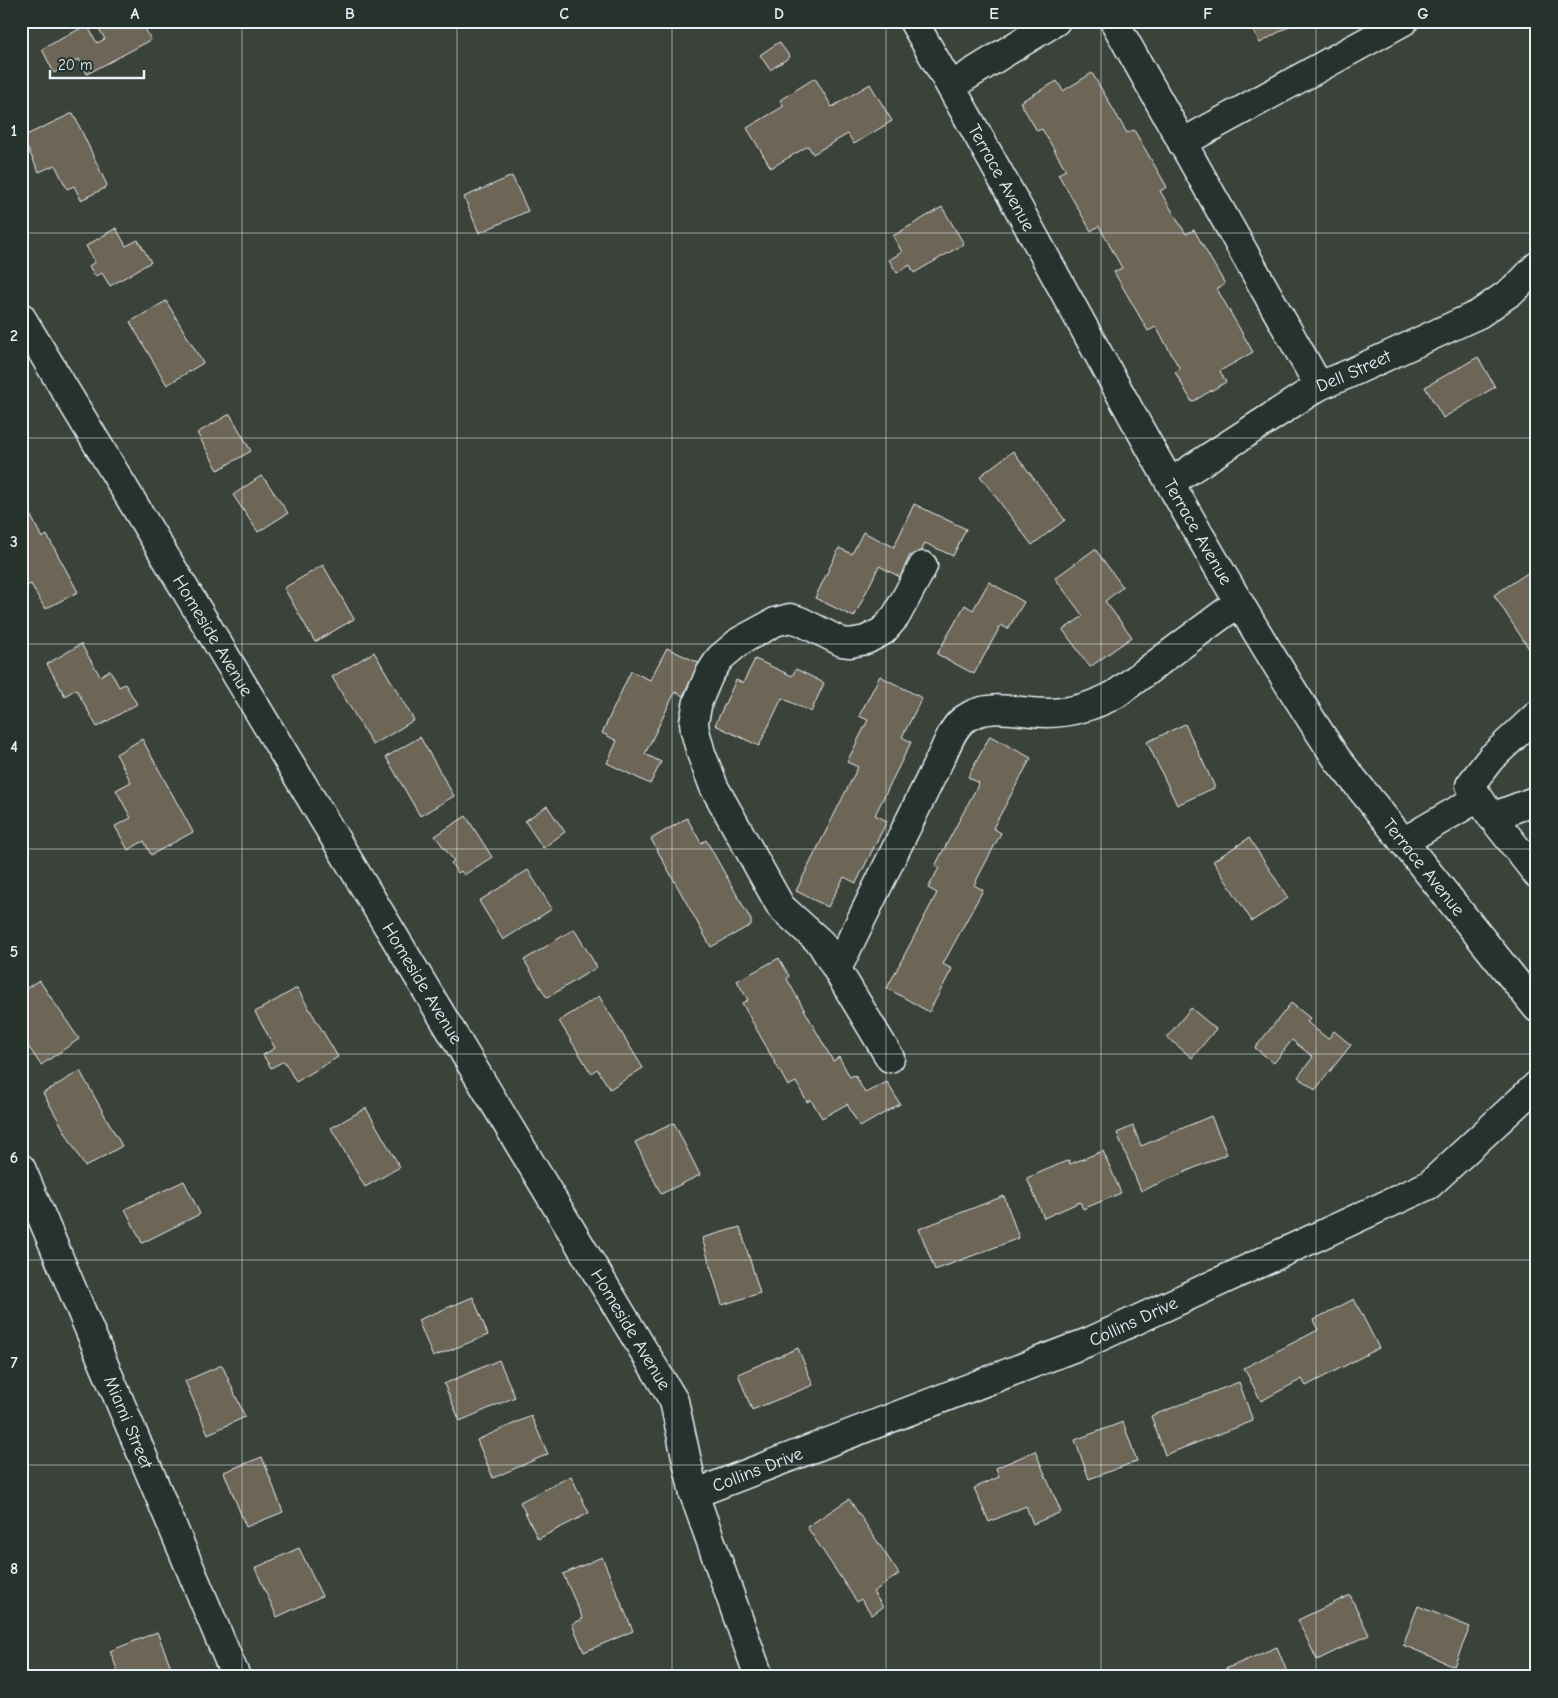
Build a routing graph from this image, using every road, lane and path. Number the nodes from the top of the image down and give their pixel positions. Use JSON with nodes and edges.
{"nodes":[{"id":1,"x":913,"y":21,"type":"edge"},
{"id":2,"x":1056,"y":21,"type":"edge"},
{"id":3,"x":1114,"y":21,"type":"edge"},
{"id":4,"x":1404,"y":21,"type":"edge"},
{"id":5,"x":951,"y":86,"type":"junction"},
{"id":6,"x":1182,"y":143,"type":"junction"},
{"id":7,"x":1537,"y":266,"type":"edge"},
{"id":8,"x":21,"y":317,"type":"edge"},
{"id":9,"x":1319,"y":386,"type":"junction"},
{"id":10,"x":1171,"y":482,"type":"junction"},
{"id":11,"x":923,"y":566,"type":"dead end"},
{"id":12,"x":1239,"y":602,"type":"junction"},
{"id":13,"x":1537,"y":715,"type":"edge"},
{"id":14,"x":1537,"y":800,"type":"edge"},
{"id":15,"x":1485,"y":808,"type":"junction"},
{"id":16,"x":1403,"y":842,"type":"junction"},
{"id":17,"x":1537,"y":874,"type":"edge"},
{"id":18,"x":837,"y":969,"type":"junction"},
{"id":19,"x":1534,"y":997,"type":"edge"},
{"id":20,"x":890,"y":1058,"type":"dead end"},
{"id":21,"x":1537,"y":1085,"type":"edge"},
{"id":22,"x":21,"y":1168,"type":"edge"},
{"id":23,"x":694,"y":1494,"type":"junction"},
{"id":24,"x":236,"y":1677,"type":"edge"},
{"id":25,"x":759,"y":1677,"type":"edge"}],
"edges":[{"from":1,"to":5,"type":"street","name":"Terrace Avenue"},
{"from":2,"to":5,"type":"street"},
{"from":3,"to":6,"type":"street"},
{"from":4,"to":6,"type":"street"},
{"from":5,"to":10,"type":"street","name":"Terrace Avenue"},
{"from":6,"to":9,"type":"street"},
{"from":7,"to":9,"type":"street","name":"Dell Street"},
{"from":8,"to":23,"type":"street","name":"Homeside Avenue"},
{"from":9,"to":10,"type":"street","name":"Dell Street"},
{"from":10,"to":12,"type":"street","name":"Terrace Avenue"},
{"from":11,"to":18,"type":"street"},
{"from":12,"to":16,"type":"street","name":"Terrace Avenue"},
{"from":12,"to":18,"type":"street"},
{"from":13,"to":15,"type":"street"},
{"from":14,"to":15,"type":"street"},
{"from":15,"to":16,"type":"street"},
{"from":15,"to":17,"type":"street"},
{"from":16,"to":19,"type":"street","name":"Terrace Avenue"},
{"from":18,"to":20,"type":"street"},
{"from":21,"to":23,"type":"street","name":"Collins Drive"},
{"from":22,"to":24,"type":"street","name":"Miami Street"},
{"from":23,"to":25,"type":"street","name":"Homeside Avenue"}]}
